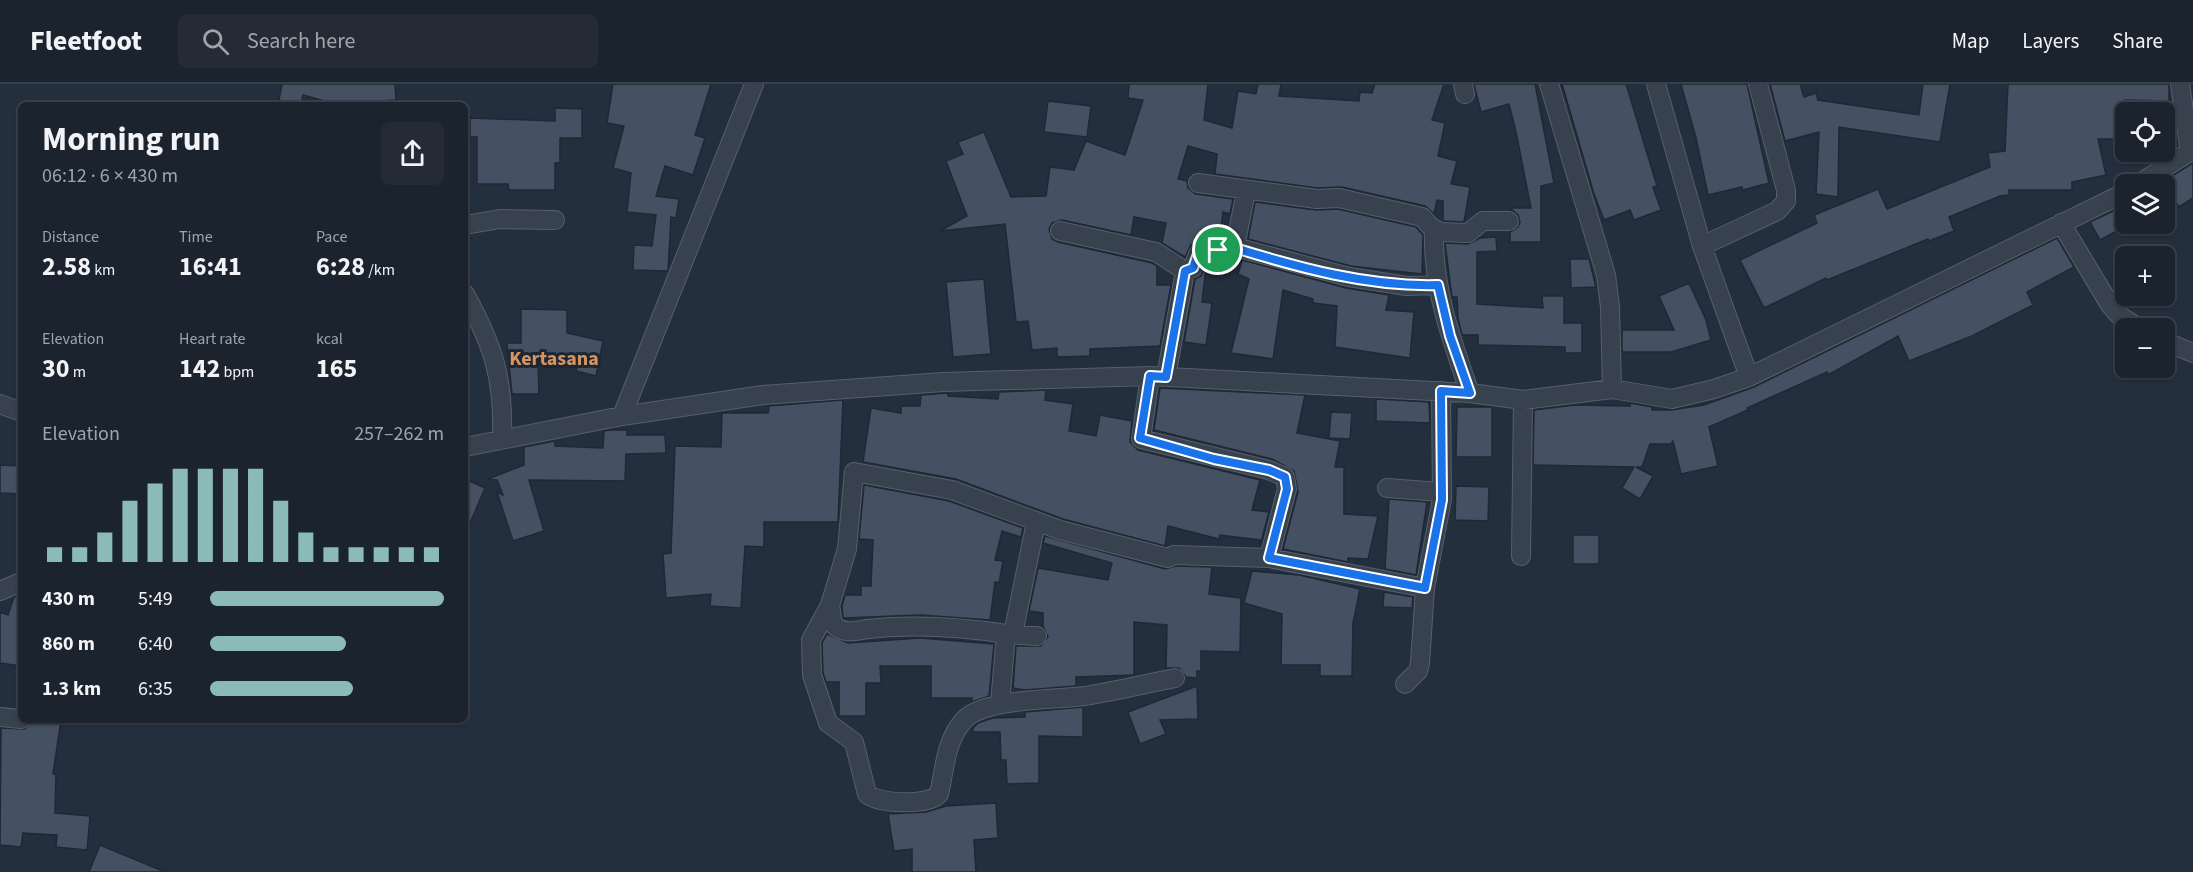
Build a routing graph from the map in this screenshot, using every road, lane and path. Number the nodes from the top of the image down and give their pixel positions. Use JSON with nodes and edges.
{"nodes":[{"id":1,"x":754,"y":84,"type":"edge"},
{"id":2,"x":1549,"y":84,"type":"edge"},
{"id":3,"x":1656,"y":84,"type":"edge"},
{"id":4,"x":1758,"y":84,"type":"edge"},
{"id":5,"x":2180,"y":84,"type":"edge"},
{"id":6,"x":2192,"y":151,"type":"edge"},
{"id":7,"x":2154,"y":174,"type":"edge"},
{"id":8,"x":1198,"y":183,"type":"dead end"},
{"id":9,"x":1246,"y":191,"type":"junction"},
{"id":10,"x":2115,"y":197,"type":"edge"},
{"id":11,"x":555,"y":220,"type":"dead end"},
{"id":12,"x":1509,"y":221,"type":"dead end"},
{"id":13,"x":2061,"y":223,"type":"junction"},
{"id":14,"x":468,"y":224,"type":"edge"},
{"id":15,"x":1434,"y":229,"type":"junction"},
{"id":16,"x":1060,"y":231,"type":"dead end"},
{"id":17,"x":1702,"y":246,"type":"junction"},
{"id":18,"x":1235,"y":248,"type":"junction"},
{"id":19,"x":1185,"y":271,"type":"junction"},
{"id":20,"x":1438,"y":285,"type":"junction"},
{"id":21,"x":468,"y":300,"type":"edge"},
{"id":22,"x":2123,"y":318,"type":"edge"},
{"id":23,"x":2175,"y":346,"type":"edge"},
{"id":24,"x":2193,"y":353,"type":"edge"},
{"id":25,"x":1158,"y":377,"type":"junction"},
{"id":26,"x":1749,"y":377,"type":"junction"},
{"id":27,"x":1612,"y":389,"type":"junction"},
{"id":28,"x":1441,"y":391,"type":"junction"},
{"id":29,"x":1470,"y":393,"type":"junction"},
{"id":30,"x":1523,"y":400,"type":"junction"},
{"id":31,"x":0,"y":404,"type":"edge"},
{"id":32,"x":18,"y":411,"type":"edge"},
{"id":33,"x":622,"y":416,"type":"junction"},
{"id":34,"x":502,"y":440,"type":"junction"},
{"id":35,"x":468,"y":446,"type":"edge"},
{"id":36,"x":1387,"y":488,"type":"dead end"},
{"id":37,"x":1440,"y":492,"type":"junction"},
{"id":38,"x":1036,"y":522,"type":"junction"},
{"id":39,"x":1521,"y":556,"type":"dead end"},
{"id":40,"x":1269,"y":558,"type":"junction"},
{"id":41,"x":18,"y":583,"type":"edge"},
{"id":42,"x":1425,"y":588,"type":"junction"},
{"id":43,"x":0,"y":591,"type":"edge"},
{"id":44,"x":830,"y":605,"type":"junction"},
{"id":45,"x":1010,"y":634,"type":"junction"},
{"id":46,"x":1037,"y":636,"type":"dead end"},
{"id":47,"x":1175,"y":678,"type":"dead end"},
{"id":48,"x":1405,"y":684,"type":"dead end"},
{"id":49,"x":1000,"y":703,"type":"junction"},
{"id":50,"x":0,"y":717,"type":"edge"},
{"id":51,"x":18,"y":719,"type":"edge"}],
"edges":[{"from":1,"to":33,"type":"street"},
{"from":2,"to":27,"type":"street"},
{"from":3,"to":17,"type":"street"},
{"from":4,"to":17,"type":"street"},
{"from":5,"to":6,"type":"street"},
{"from":6,"to":7,"type":"street"},
{"from":8,"to":9,"type":"street"},
{"from":9,"to":15,"type":"street"},
{"from":9,"to":18,"type":"street"},
{"from":10,"to":13,"type":"street"},
{"from":11,"to":14,"type":"street"},
{"from":12,"to":15,"type":"street"},
{"from":13,"to":22,"type":"street"},
{"from":13,"to":26,"type":"street"},
{"from":15,"to":20,"type":"street"},
{"from":16,"to":19,"type":"street"},
{"from":17,"to":26,"type":"street"},
{"from":18,"to":19,"type":"street"},
{"from":18,"to":20,"type":"street"},
{"from":19,"to":25,"type":"street"},
{"from":20,"to":29,"type":"street"},
{"from":21,"to":34,"type":"street"},
{"from":23,"to":24,"type":"street"},
{"from":25,"to":28,"type":"street"},
{"from":25,"to":33,"type":"street"},
{"from":25,"to":40,"type":"street"},
{"from":26,"to":27,"type":"street"},
{"from":27,"to":30,"type":"street"},
{"from":28,"to":29,"type":"street"},
{"from":28,"to":37,"type":"street"},
{"from":29,"to":30,"type":"street"},
{"from":30,"to":39,"type":"street"},
{"from":31,"to":32,"type":"street"},
{"from":33,"to":34,"type":"street"},
{"from":34,"to":35,"type":"street"},
{"from":36,"to":37,"type":"street"},
{"from":37,"to":42,"type":"street"},
{"from":38,"to":40,"type":"street"},
{"from":38,"to":44,"type":"street"},
{"from":38,"to":45,"type":"street"},
{"from":40,"to":42,"type":"street"},
{"from":41,"to":43,"type":"street"},
{"from":42,"to":48,"type":"street"},
{"from":44,"to":45,"type":"street"},
{"from":44,"to":49,"type":"street"},
{"from":45,"to":46,"type":"street"},
{"from":45,"to":49,"type":"street"},
{"from":47,"to":49,"type":"street"},
{"from":50,"to":51,"type":"street"}]}
